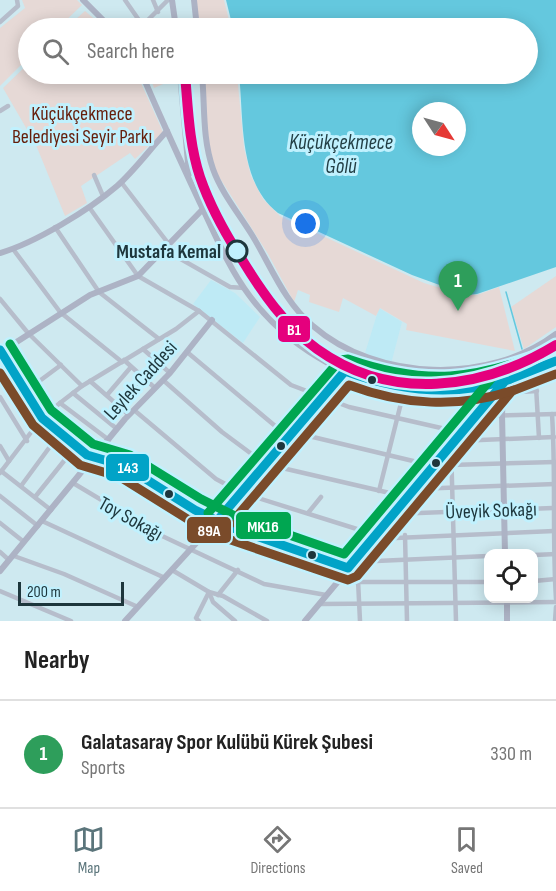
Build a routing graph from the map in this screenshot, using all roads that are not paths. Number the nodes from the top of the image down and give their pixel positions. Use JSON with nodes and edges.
{"nodes":[{"id":1,"x":17,"y":0,"type":"edge"},
{"id":2,"x":83,"y":0,"type":"edge"},
{"id":3,"x":125,"y":0,"type":"edge"},
{"id":4,"x":153,"y":0,"type":"edge"},
{"id":5,"x":170,"y":0,"type":"edge"},
{"id":6,"x":194,"y":1,"type":"edge"},
{"id":7,"x":158,"y":12,"type":"junction"},
{"id":8,"x":101,"y":18,"type":"edge"},
{"id":9,"x":136,"y":18,"type":"edge"},
{"id":10,"x":151,"y":18,"type":"edge"},
{"id":11,"x":174,"y":18,"type":"edge"},
{"id":12,"x":196,"y":18,"type":"edge"},
{"id":13,"x":0,"y":22,"type":"edge"},
{"id":14,"x":146,"y":84,"type":"edge"},
{"id":15,"x":181,"y":84,"type":"edge"},
{"id":16,"x":203,"y":84,"type":"edge"},
{"id":17,"x":8,"y":106,"type":"dead end"},
{"id":18,"x":0,"y":111,"type":"edge"},
{"id":19,"x":167,"y":131,"type":"junction"},
{"id":20,"x":94,"y":176,"type":"dead end"},
{"id":21,"x":120,"y":182,"type":"junction"},
{"id":22,"x":190,"y":183,"type":"junction"},
{"id":23,"x":103,"y":196,"type":"junction"},
{"id":24,"x":89,"y":207,"type":"junction"},
{"id":25,"x":203,"y":209,"type":"junction"},
{"id":26,"x":55,"y":227,"type":"junction"},
{"id":27,"x":168,"y":243,"type":"junction"},
{"id":28,"x":13,"y":249,"type":"junction"},
{"id":29,"x":163,"y":249,"type":"junction"},
{"id":30,"x":0,"y":253,"type":"edge"},
{"id":31,"x":138,"y":276,"type":"junction"},
{"id":32,"x":244,"y":288,"type":"junction"},
{"id":33,"x":99,"y":292,"type":"junction"},
{"id":34,"x":0,"y":299,"type":"edge"},
{"id":35,"x":199,"y":311,"type":"junction"},
{"id":36,"x":60,"y":312,"type":"junction"},
{"id":37,"x":212,"y":320,"type":"junction"},
{"id":38,"x":28,"y":333,"type":"junction"},
{"id":39,"x":556,"y":334,"type":"edge"},
{"id":40,"x":159,"y":339,"type":"junction"},
{"id":41,"x":143,"y":349,"type":"junction"},
{"id":42,"x":1,"y":351,"type":"edge"},
{"id":43,"x":187,"y":352,"type":"junction"},
{"id":44,"x":123,"y":361,"type":"junction"},
{"id":45,"x":556,"y":361,"type":"edge"},
{"id":46,"x":9,"y":365,"type":"junction"},
{"id":47,"x":61,"y":365,"type":"junction"},
{"id":48,"x":132,"y":367,"type":"junction"},
{"id":49,"x":535,"y":369,"type":"junction"},
{"id":50,"x":345,"y":371,"type":"junction"},
{"id":51,"x":0,"y":372,"type":"edge"},
{"id":52,"x":170,"y":373,"type":"junction"},
{"id":53,"x":145,"y":379,"type":"junction"},
{"id":54,"x":163,"y":380,"type":"junction"},
{"id":55,"x":508,"y":380,"type":"junction"},
{"id":56,"x":90,"y":381,"type":"junction"},
{"id":57,"x":82,"y":386,"type":"junction"},
{"id":58,"x":405,"y":387,"type":"junction"},
{"id":59,"x":155,"y":388,"type":"junction"},
{"id":60,"x":500,"y":388,"type":"junction"},
{"id":61,"x":26,"y":391,"type":"junction"},
{"id":62,"x":537,"y":391,"type":"junction"},
{"id":63,"x":73,"y":393,"type":"junction"},
{"id":64,"x":107,"y":395,"type":"junction"},
{"id":65,"x":0,"y":397,"type":"edge"},
{"id":66,"x":322,"y":397,"type":"junction"},
{"id":67,"x":60,"y":403,"type":"junction"},
{"id":68,"x":121,"y":408,"type":"junction"},
{"id":69,"x":132,"y":412,"type":"junction"},
{"id":70,"x":502,"y":414,"type":"junction"},
{"id":71,"x":538,"y":414,"type":"junction"},
{"id":72,"x":554,"y":414,"type":"edge"},
{"id":73,"x":479,"y":416,"type":"junction"},
{"id":74,"x":42,"y":418,"type":"junction"},
{"id":75,"x":396,"y":418,"type":"junction"},
{"id":76,"x":117,"y":429,"type":"junction"},
{"id":77,"x":292,"y":432,"type":"junction"},
{"id":78,"x":60,"y":433,"type":"junction"},
{"id":79,"x":463,"y":433,"type":"junction"},
{"id":80,"x":503,"y":438,"type":"junction"},
{"id":81,"x":539,"y":438,"type":"junction"},
{"id":82,"x":109,"y":440,"type":"junction"},
{"id":83,"x":555,"y":440,"type":"edge"},
{"id":84,"x":27,"y":441,"type":"junction"},
{"id":85,"x":457,"y":441,"type":"junction"},
{"id":86,"x":0,"y":446,"type":"edge"},
{"id":87,"x":76,"y":446,"type":"junction"},
{"id":88,"x":451,"y":447,"type":"junction"},
{"id":89,"x":387,"y":455,"type":"junction"},
{"id":90,"x":95,"y":456,"type":"junction"},
{"id":91,"x":9,"y":461,"type":"junction"},
{"id":92,"x":555,"y":462,"type":"edge"},
{"id":93,"x":266,"y":464,"type":"junction"},
{"id":94,"x":503,"y":464,"type":"junction"},
{"id":95,"x":451,"y":465,"type":"junction"},
{"id":96,"x":434,"y":466,"type":"junction"},
{"id":97,"x":1,"y":472,"type":"edge"},
{"id":98,"x":73,"y":483,"type":"junction"},
{"id":99,"x":555,"y":484,"type":"edge"},
{"id":100,"x":504,"y":485,"type":"junction"},
{"id":101,"x":21,"y":486,"type":"junction"},
{"id":102,"x":453,"y":487,"type":"junction"},
{"id":103,"x":414,"y":489,"type":"junction"},
{"id":104,"x":379,"y":490,"type":"junction"},
{"id":105,"x":242,"y":493,"type":"junction"},
{"id":106,"x":0,"y":496,"type":"edge"},
{"id":107,"x":35,"y":497,"type":"junction"},
{"id":108,"x":321,"y":497,"type":"dead end"},
{"id":109,"x":555,"y":497,"type":"edge"},
{"id":110,"x":407,"y":498,"type":"junction"},
{"id":111,"x":553,"y":508,"type":"junction"},
{"id":112,"x":504,"y":509,"type":"junction"},
{"id":113,"x":51,"y":510,"type":"junction"},
{"id":114,"x":454,"y":511,"type":"junction"},
{"id":115,"x":308,"y":513,"type":"junction"},
{"id":116,"x":393,"y":514,"type":"junction"},
{"id":117,"x":217,"y":521,"type":"junction"},
{"id":118,"x":0,"y":523,"type":"edge"},
{"id":119,"x":40,"y":523,"type":"junction"},
{"id":120,"x":554,"y":531,"type":"junction"},
{"id":121,"x":505,"y":532,"type":"junction"},
{"id":122,"x":455,"y":534,"type":"junction"},
{"id":123,"x":405,"y":535,"type":"junction"},
{"id":124,"x":374,"y":537,"type":"junction"},
{"id":125,"x":24,"y":542,"type":"junction"},
{"id":126,"x":192,"y":549,"type":"junction"},
{"id":127,"x":505,"y":549,"type":"edge"},
{"id":128,"x":0,"y":552,"type":"edge"},
{"id":129,"x":556,"y":554,"type":"edge"},
{"id":130,"x":538,"y":555,"type":"edge"},
{"id":131,"x":484,"y":556,"type":"edge"},
{"id":132,"x":454,"y":557,"type":"junction"},
{"id":133,"x":12,"y":558,"type":"junction"},
{"id":134,"x":405,"y":560,"type":"junction"},
{"id":135,"x":354,"y":562,"type":"junction"},
{"id":136,"x":348,"y":568,"type":"junction"},
{"id":137,"x":172,"y":570,"type":"junction"},
{"id":138,"x":238,"y":570,"type":"junction"},
{"id":139,"x":0,"y":571,"type":"edge"},
{"id":140,"x":165,"y":578,"type":"junction"},
{"id":141,"x":358,"y":580,"type":"junction"},
{"id":142,"x":555,"y":580,"type":"edge"},
{"id":143,"x":538,"y":581,"type":"edge"},
{"id":144,"x":337,"y":582,"type":"junction"},
{"id":145,"x":455,"y":582,"type":"junction"},
{"id":146,"x":484,"y":582,"type":"edge"},
{"id":147,"x":406,"y":583,"type":"junction"},
{"id":148,"x":0,"y":591,"type":"edge"},
{"id":149,"x":209,"y":592,"type":"junction"},
{"id":150,"x":218,"y":595,"type":"junction"},
{"id":151,"x":326,"y":595,"type":"junction"},
{"id":152,"x":556,"y":600,"type":"edge"},
{"id":153,"x":538,"y":601,"type":"edge"},
{"id":154,"x":484,"y":603,"type":"edge"},
{"id":155,"x":507,"y":603,"type":"edge"},
{"id":156,"x":318,"y":604,"type":"junction"},
{"id":157,"x":359,"y":604,"type":"junction"},
{"id":158,"x":456,"y":604,"type":"junction"},
{"id":159,"x":407,"y":605,"type":"junction"},
{"id":160,"x":138,"y":607,"type":"junction"},
{"id":161,"x":556,"y":607,"type":"edge"},
{"id":162,"x":556,"y":618,"type":"edge"},
{"id":163,"x":128,"y":620,"type":"edge"},
{"id":164,"x":70,"y":621,"type":"edge"},
{"id":165,"x":198,"y":621,"type":"edge"},
{"id":166,"x":235,"y":621,"type":"edge"},
{"id":167,"x":267,"y":621,"type":"edge"},
{"id":168,"x":305,"y":621,"type":"edge"},
{"id":169,"x":360,"y":621,"type":"edge"},
{"id":170,"x":407,"y":621,"type":"edge"},
{"id":171,"x":456,"y":621,"type":"edge"},
{"id":172,"x":507,"y":621,"type":"edge"}],
"edges":[{"from":1,"to":13,"type":"street"},
{"from":2,"to":8,"type":"street"},
{"from":3,"to":9,"type":"street"},
{"from":4,"to":7,"type":"street"},
{"from":5,"to":7,"type":"street"},
{"from":5,"to":11,"type":"street"},
{"from":6,"to":12,"type":"street"},
{"from":7,"to":10,"type":"street"},
{"from":14,"to":19,"type":"street"},
{"from":15,"to":22,"type":"street"},
{"from":16,"to":39,"type":"street"},
{"from":17,"to":18,"type":"street"},
{"from":19,"to":21,"type":"street"},
{"from":19,"to":22,"type":"street"},
{"from":20,"to":23,"type":"street"},
{"from":21,"to":23,"type":"street"},
{"from":21,"to":27,"type":"street"},
{"from":22,"to":25,"type":"street"},
{"from":23,"to":24,"type":"street"},
{"from":24,"to":26,"type":"street"},
{"from":24,"to":31,"type":"street"},
{"from":25,"to":27,"type":"street"},
{"from":25,"to":32,"type":"street"},
{"from":26,"to":28,"type":"street"},
{"from":26,"to":33,"type":"street"},
{"from":27,"to":29,"type":"street"},
{"from":28,"to":30,"type":"street"},
{"from":28,"to":36,"type":"street"},
{"from":29,"to":31,"type":"street"},
{"from":29,"to":32,"type":"street"},
{"from":31,"to":33,"type":"street"},
{"from":31,"to":35,"type":"street"},
{"from":32,"to":50,"type":"street"},
{"from":33,"to":36,"type":"street"},
{"from":33,"to":40,"type":"street"},
{"from":34,"to":38,"type":"street"},
{"from":35,"to":37,"type":"street"},
{"from":35,"to":40,"type":"street"},
{"from":36,"to":38,"type":"street"},
{"from":36,"to":44,"type":"street"},
{"from":37,"to":43,"type":"street","name":"Leylek Caddesi"},
{"from":37,"to":66,"type":"street"},
{"from":38,"to":42,"type":"street"},
{"from":38,"to":47,"type":"street"},
{"from":40,"to":41,"type":"street"},
{"from":41,"to":44,"type":"street"},
{"from":41,"to":52,"type":"street"},
{"from":42,"to":46,"type":"street"},
{"from":43,"to":52,"type":"street","name":"Leylek Caddesi"},
{"from":43,"to":77,"type":"street"},
{"from":44,"to":48,"type":"street"},
{"from":44,"to":56,"type":"street"},
{"from":45,"to":49,"type":"street"},
{"from":46,"to":51,"type":"street"},
{"from":46,"to":61,"type":"street"},
{"from":47,"to":57,"type":"street"},
{"from":47,"to":61,"type":"street"},
{"from":48,"to":53,"type":"street"},
{"from":48,"to":64,"type":"street"},
{"from":49,"to":55,"type":"street"},
{"from":49,"to":62,"type":"street"},
{"from":50,"to":58,"type":"street"},
{"from":50,"to":66,"type":"street"},
{"from":52,"to":54,"type":"street","name":"Leylek Caddesi"},
{"from":53,"to":59,"type":"street"},
{"from":53,"to":68,"type":"street"},
{"from":54,"to":59,"type":"street","name":"Leylek Caddesi"},
{"from":54,"to":93,"type":"street"},
{"from":55,"to":60,"type":"street"},
{"from":55,"to":60,"type":"street"},
{"from":56,"to":57,"type":"street"},
{"from":56,"to":64,"type":"street"},
{"from":57,"to":63,"type":"street"},
{"from":58,"to":60,"type":"street"},
{"from":58,"to":75,"type":"street"},
{"from":59,"to":69,"type":"street","name":"Leylek Caddesi"},
{"from":60,"to":62,"type":"street"},
{"from":60,"to":70,"type":"street"},
{"from":60,"to":73,"type":"street"},
{"from":61,"to":74,"type":"street"},
{"from":62,"to":71,"type":"street"},
{"from":63,"to":67,"type":"street"},
{"from":63,"to":76,"type":"street"},
{"from":64,"to":68,"type":"street"},
{"from":65,"to":84,"type":"street"},
{"from":66,"to":75,"type":"street"},
{"from":66,"to":77,"type":"street"},
{"from":67,"to":74,"type":"street"},
{"from":67,"to":82,"type":"street"},
{"from":68,"to":69,"type":"street"},
{"from":69,"to":76,"type":"street","name":"Leylek Caddesi"},
{"from":69,"to":105,"type":"street"},
{"from":70,"to":71,"type":"street"},
{"from":70,"to":73,"type":"street"},
{"from":70,"to":80,"type":"street"},
{"from":71,"to":72,"type":"street"},
{"from":71,"to":81,"type":"street"},
{"from":72,"to":83,"type":"street"},
{"from":73,"to":79,"type":"street"},
{"from":74,"to":78,"type":"street"},
{"from":74,"to":84,"type":"street"},
{"from":75,"to":79,"type":"street"},
{"from":75,"to":89,"type":"street"},
{"from":76,"to":82,"type":"street","name":"Leylek Caddesi"},
{"from":77,"to":89,"type":"street"},
{"from":77,"to":93,"type":"street"},
{"from":78,"to":87,"type":"street"},
{"from":78,"to":101,"type":"street"},
{"from":79,"to":85,"type":"street"},
{"from":80,"to":81,"type":"street"},
{"from":80,"to":85,"type":"street"},
{"from":80,"to":94,"type":"street"},
{"from":81,"to":83,"type":"street"},
{"from":82,"to":90,"type":"street","name":"Leylek Caddesi"},
{"from":83,"to":92,"type":"street"},
{"from":84,"to":91,"type":"street"},
{"from":85,"to":88,"type":"street"},
{"from":86,"to":91,"type":"street"},
{"from":87,"to":90,"type":"street"},
{"from":87,"to":107,"type":"street"},
{"from":88,"to":95,"type":"street"},
{"from":88,"to":96,"type":"street"},
{"from":89,"to":96,"type":"street"},
{"from":89,"to":104,"type":"street"},
{"from":90,"to":98,"type":"street","name":"Leylek Caddesi"},
{"from":90,"to":117,"type":"street"},
{"from":91,"to":97,"type":"street"},
{"from":92,"to":94,"type":"street"},
{"from":92,"to":99,"type":"street"},
{"from":93,"to":104,"type":"street"},
{"from":93,"to":105,"type":"street"},
{"from":94,"to":95,"type":"street"},
{"from":94,"to":100,"type":"street"},
{"from":95,"to":102,"type":"street"},
{"from":96,"to":103,"type":"street"},
{"from":97,"to":101,"type":"street"},
{"from":98,"to":113,"type":"street","name":"Leylek Caddesi"},
{"from":98,"to":126,"type":"street","name":"Toy Sokağı"},
{"from":99,"to":100,"type":"street"},
{"from":99,"to":109,"type":"street"},
{"from":100,"to":102,"type":"street"},
{"from":100,"to":112,"type":"street"},
{"from":101,"to":107,"type":"street"},
{"from":102,"to":103,"type":"street"},
{"from":102,"to":114,"type":"street"},
{"from":103,"to":110,"type":"street"},
{"from":104,"to":110,"type":"street"},
{"from":105,"to":115,"type":"street"},
{"from":105,"to":117,"type":"street"},
{"from":106,"to":119,"type":"street"},
{"from":107,"to":113,"type":"street"},
{"from":108,"to":115,"type":"street"},
{"from":109,"to":111,"type":"street"},
{"from":110,"to":116,"type":"street"},
{"from":111,"to":112,"type":"street","name":"Üveyik Sokağı"},
{"from":111,"to":120,"type":"street"},
{"from":112,"to":114,"type":"street","name":"Üveyik Sokağı"},
{"from":112,"to":121,"type":"street"},
{"from":113,"to":119,"type":"street","name":"Leylek Caddesi"},
{"from":114,"to":116,"type":"street","name":"Üveyik Sokağı"},
{"from":114,"to":122,"type":"street"},
{"from":115,"to":124,"type":"street"},
{"from":116,"to":124,"type":"street"},
{"from":117,"to":126,"type":"street"},
{"from":117,"to":136,"type":"street"},
{"from":118,"to":125,"type":"street"},
{"from":119,"to":125,"type":"street","name":"Leylek Caddesi"},
{"from":119,"to":140,"type":"street"},
{"from":120,"to":121,"type":"street"},
{"from":120,"to":129,"type":"street"},
{"from":121,"to":122,"type":"street"},
{"from":121,"to":127,"type":"street"},
{"from":122,"to":123,"type":"street"},
{"from":122,"to":132,"type":"street"},
{"from":123,"to":124,"type":"street"},
{"from":123,"to":134,"type":"street"},
{"from":124,"to":135,"type":"street"},
{"from":125,"to":133,"type":"street","name":"Leylek Caddesi"},
{"from":126,"to":137,"type":"street"},
{"from":126,"to":138,"type":"street","name":"Toy Sokağı"},
{"from":128,"to":133,"type":"street"},
{"from":129,"to":130,"type":"street"},
{"from":129,"to":142,"type":"street"},
{"from":131,"to":132,"type":"street"},
{"from":132,"to":134,"type":"street"},
{"from":132,"to":145,"type":"street"},
{"from":133,"to":139,"type":"street","name":"Leylek Caddesi"},
{"from":133,"to":160,"type":"street"},
{"from":134,"to":135,"type":"street"},
{"from":134,"to":147,"type":"street"},
{"from":135,"to":136,"type":"street"},
{"from":136,"to":144,"type":"street"},
{"from":137,"to":140,"type":"street"},
{"from":137,"to":149,"type":"street"},
{"from":138,"to":150,"type":"street"},
{"from":138,"to":151,"type":"street","name":"Toy Sokağı"},
{"from":140,"to":160,"type":"street"},
{"from":141,"to":144,"type":"street"},
{"from":141,"to":147,"type":"street"},
{"from":141,"to":157,"type":"street"},
{"from":142,"to":143,"type":"street"},
{"from":142,"to":152,"type":"street"},
{"from":144,"to":151,"type":"street"},
{"from":145,"to":146,"type":"street"},
{"from":145,"to":147,"type":"street"},
{"from":145,"to":158,"type":"street"},
{"from":147,"to":159,"type":"street"},
{"from":148,"to":164,"type":"street"},
{"from":149,"to":150,"type":"street"},
{"from":149,"to":165,"type":"street"},
{"from":149,"to":166,"type":"street"},
{"from":150,"to":167,"type":"street"},
{"from":151,"to":156,"type":"street"},
{"from":152,"to":153,"type":"street"},
{"from":154,"to":158,"type":"street"},
{"from":155,"to":172,"type":"street"},
{"from":156,"to":157,"type":"street"},
{"from":156,"to":168,"type":"street"},
{"from":157,"to":159,"type":"street"},
{"from":157,"to":169,"type":"street"},
{"from":158,"to":159,"type":"street"},
{"from":158,"to":171,"type":"street"},
{"from":159,"to":170,"type":"street"},
{"from":160,"to":163,"type":"street"},
{"from":161,"to":162,"type":"street"}]}
